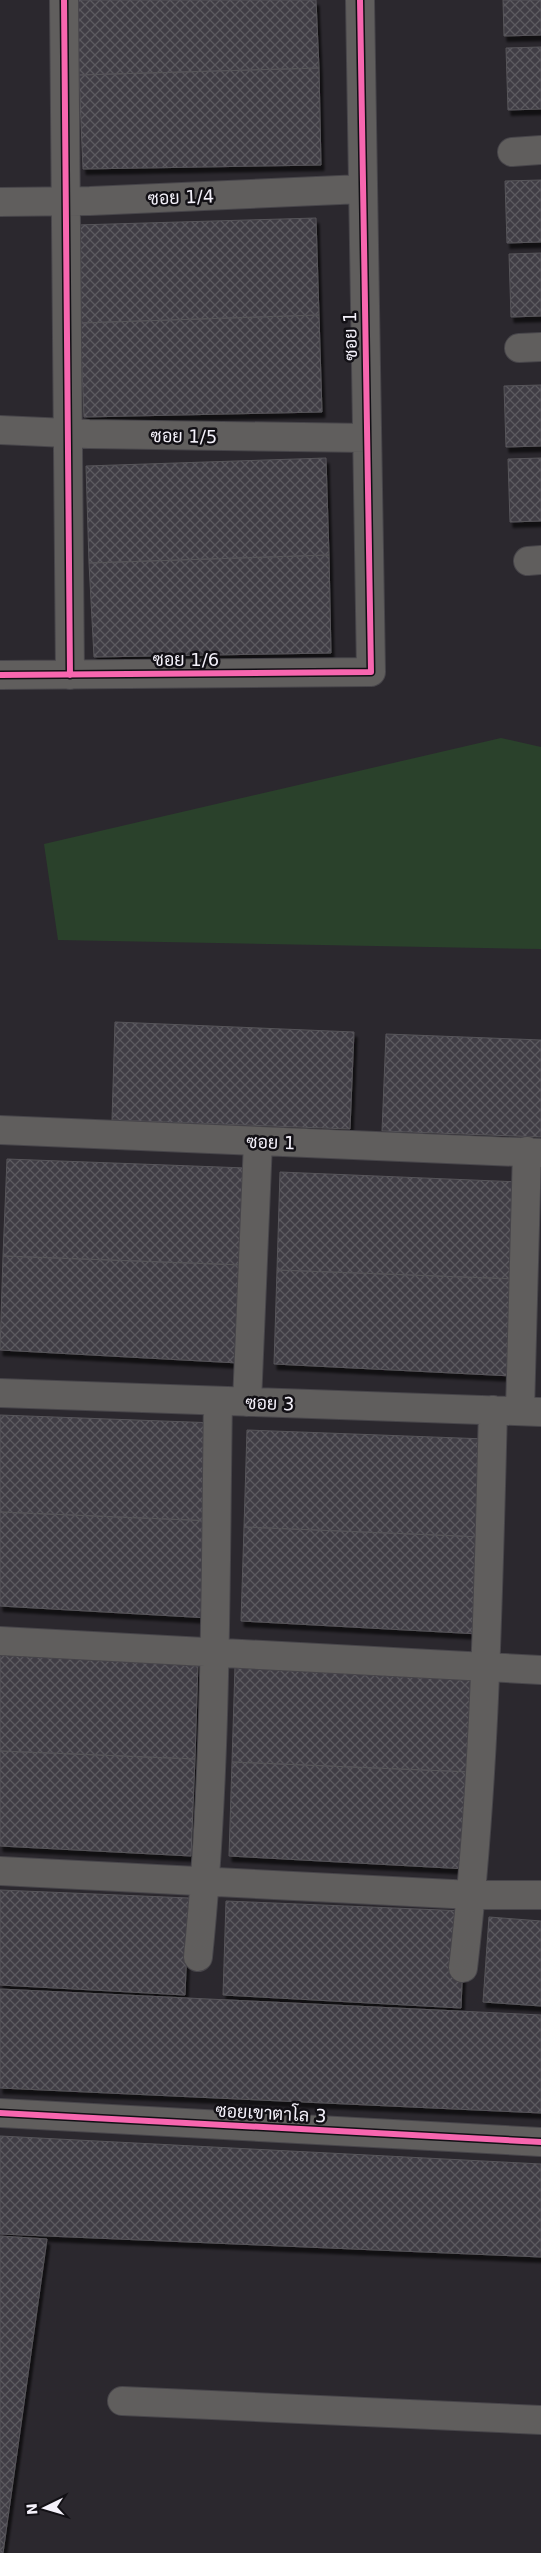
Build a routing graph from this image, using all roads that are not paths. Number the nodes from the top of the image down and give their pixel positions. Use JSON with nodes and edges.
{"nodes":[{"id":1,"x":64,"y":0,"type":"edge"},
{"id":2,"x":360,"y":0,"type":"edge"},
{"id":3,"x":541,"y":150,"type":"edge"},
{"id":4,"x":512,"y":152,"type":"dead end"},
{"id":5,"x":362,"y":189,"type":"junction"},
{"id":6,"x":66,"y":201,"type":"junction"},
{"id":7,"x":0,"y":202,"type":"edge"},
{"id":8,"x":0,"y":430,"type":"edge"},
{"id":9,"x":68,"y":433,"type":"junction"},
{"id":10,"x":367,"y":438,"type":"junction"},
{"id":11,"x":372,"y":672,"type":"joint"},
{"id":12,"x":70,"y":674,"type":"junction"},
{"id":13,"x":0,"y":675,"type":"edge"},
{"id":14,"x":0,"y":1130,"type":"edge"},
{"id":15,"x":258,"y":1142,"type":"junction"},
{"id":16,"x":534,"y":1152,"type":"edge"},
{"id":17,"x":0,"y":1394,"type":"edge"},
{"id":18,"x":218,"y":1401,"type":"junction"},
{"id":19,"x":247,"y":1402,"type":"junction"},
{"id":20,"x":518,"y":1411,"type":"edge"},
{"id":21,"x":0,"y":1640,"type":"edge"},
{"id":22,"x":214,"y":1652,"type":"junction"},
{"id":23,"x":486,"y":1667,"type":"junction"},
{"id":24,"x":541,"y":1670,"type":"edge"},
{"id":25,"x":0,"y":1871,"type":"edge"},
{"id":26,"x":206,"y":1881,"type":"junction"},
{"id":27,"x":472,"y":1895,"type":"junction"},
{"id":28,"x":541,"y":1895,"type":"edge"},
{"id":29,"x":198,"y":1958,"type":"dead end"},
{"id":30,"x":463,"y":1968,"type":"dead end"},
{"id":31,"x":0,"y":2113,"type":"edge"},
{"id":32,"x":541,"y":2142,"type":"edge"},
{"id":33,"x":122,"y":2401,"type":"dead end"},
{"id":34,"x":541,"y":2420,"type":"edge"}],
"edges":[{"from":1,"to":6,"type":"street"},
{"from":2,"to":5,"type":"street","name":"ซอย 1"},
{"from":3,"to":4,"type":"street"},
{"from":5,"to":6,"type":"street","name":"ซอย 1/4"},
{"from":5,"to":10,"type":"street","name":"ซอย 1"},
{"from":6,"to":7,"type":"street","name":"ซอย 1/4"},
{"from":6,"to":9,"type":"street"},
{"from":8,"to":9,"type":"street","name":"ซอย 1/5"},
{"from":9,"to":10,"type":"street","name":"ซอย 1/5"},
{"from":9,"to":12,"type":"street"},
{"from":10,"to":11,"type":"street","name":"ซอย 1"},
{"from":11,"to":12,"type":"street","name":"ซอย 1/6"},
{"from":12,"to":13,"type":"street","name":"ซอย 1/6"},
{"from":14,"to":15,"type":"street","name":"ซอย 1"},
{"from":15,"to":16,"type":"street","name":"ซอย 1"},
{"from":15,"to":19,"type":"street"},
{"from":16,"to":20,"type":"street"},
{"from":17,"to":18,"type":"street","name":"ซอย 3"},
{"from":18,"to":19,"type":"street","name":"ซอย 3"},
{"from":18,"to":22,"type":"street"},
{"from":19,"to":20,"type":"street","name":"ซอย 3"},
{"from":20,"to":23,"type":"street"},
{"from":21,"to":22,"type":"street"},
{"from":22,"to":23,"type":"street"},
{"from":22,"to":26,"type":"street"},
{"from":23,"to":24,"type":"street"},
{"from":23,"to":27,"type":"street"},
{"from":25,"to":26,"type":"street"},
{"from":26,"to":27,"type":"street"},
{"from":26,"to":29,"type":"street"},
{"from":27,"to":28,"type":"street"},
{"from":27,"to":30,"type":"street"},
{"from":31,"to":32,"type":"street","name":"ซอยเขาตาโล 3"},
{"from":33,"to":34,"type":"street"}]}
